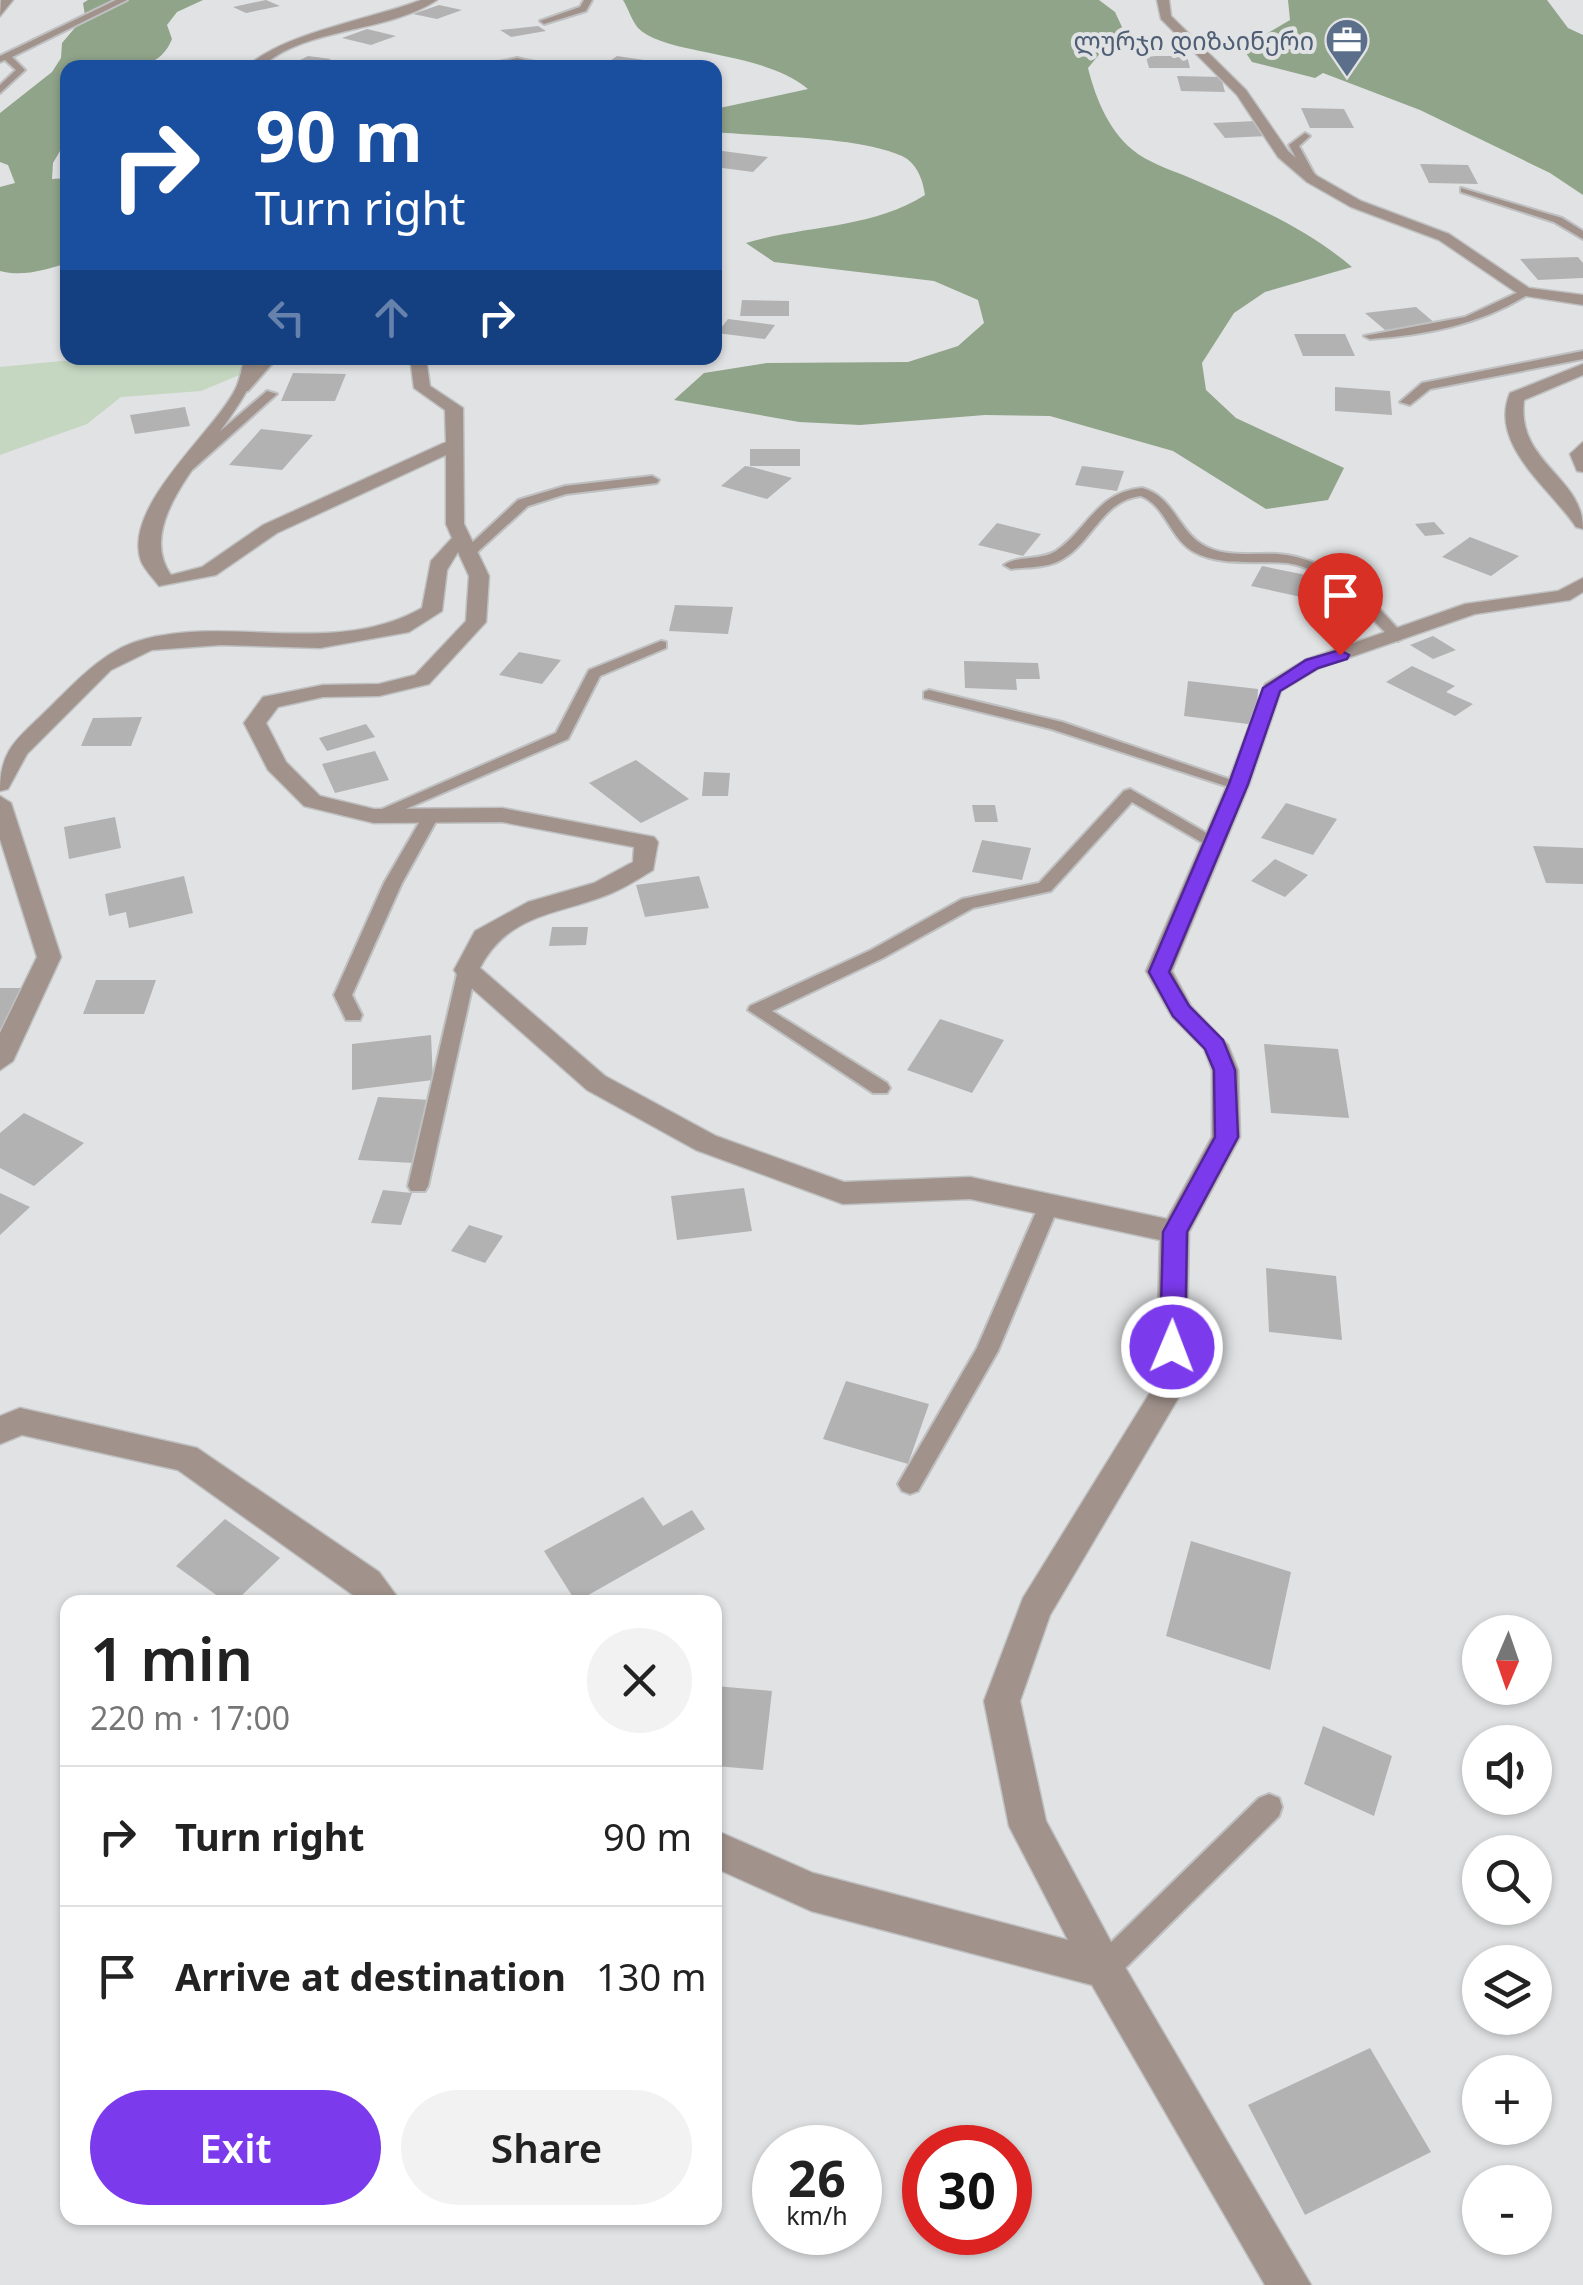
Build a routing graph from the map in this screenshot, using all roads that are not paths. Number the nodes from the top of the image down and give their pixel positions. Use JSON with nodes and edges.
{"nodes":[{"id":1,"x":7,"y":0,"type":"edge"},
{"id":2,"x":123,"y":0,"type":"edge"},
{"id":3,"x":431,"y":0,"type":"edge"},
{"id":4,"x":588,"y":0,"type":"edge"},
{"id":5,"x":1163,"y":0,"type":"edge"},
{"id":6,"x":0,"y":13,"type":"edge"},
{"id":7,"x":544,"y":21,"type":"dead end"},
{"id":8,"x":3,"y":57,"type":"edge"},
{"id":9,"x":264,"y":60,"type":"edge"},
{"id":10,"x":0,"y":90,"type":"edge"},
{"id":11,"x":1305,"y":136,"type":"dead end"},
{"id":12,"x":1312,"y":179,"type":"junction"},
{"id":13,"x":1465,"y":190,"type":"dead end"},
{"id":14,"x":1583,"y":236,"type":"edge"},
{"id":15,"x":1524,"y":292,"type":"junction"},
{"id":16,"x":1583,"y":300,"type":"edge"},
{"id":17,"x":1370,"y":336,"type":"dead end"},
{"id":18,"x":1583,"y":355,"type":"edge"},
{"id":19,"x":250,"y":365,"type":"edge"},
{"id":20,"x":265,"y":365,"type":"edge"},
{"id":21,"x":419,"y":365,"type":"edge"},
{"id":22,"x":1583,"y":369,"type":"edge"},
{"id":23,"x":244,"y":388,"type":"junction"},
{"id":24,"x":271,"y":394,"type":"dead end"},
{"id":25,"x":1406,"y":402,"type":"dead end"},
{"id":26,"x":456,"y":444,"type":"junction"},
{"id":27,"x":1583,"y":447,"type":"edge"},
{"id":28,"x":1583,"y":468,"type":"edge"},
{"id":29,"x":172,"y":480,"type":"junction"},
{"id":30,"x":652,"y":480,"type":"dead end"},
{"id":31,"x":1582,"y":519,"type":"edge"},
{"id":32,"x":465,"y":546,"type":"junction"},
{"id":33,"x":1011,"y":565,"type":"dead end"},
{"id":34,"x":1583,"y":584,"type":"edge"},
{"id":35,"x":1398,"y":637,"type":"junction"},
{"id":36,"x":661,"y":645,"type":"dead end"},
{"id":37,"x":930,"y":695,"type":"dead end"},
{"id":38,"x":0,"y":784,"type":"edge"},
{"id":39,"x":1238,"y":784,"type":"junction"},
{"id":40,"x":0,"y":804,"type":"edge"},
{"id":41,"x":374,"y":816,"type":"junction"},
{"id":42,"x":430,"y":816,"type":"junction"},
{"id":43,"x":1214,"y":842,"type":"junction"},
{"id":44,"x":467,"y":970,"type":"junction"},
{"id":45,"x":353,"y":1015,"type":"dead end"},
{"id":46,"x":0,"y":1061,"type":"edge"},
{"id":47,"x":880,"y":1088,"type":"dead end"},
{"id":48,"x":418,"y":1186,"type":"dead end"},
{"id":49,"x":1049,"y":1205,"type":"junction"},
{"id":50,"x":1175,"y":1232,"type":"junction"},
{"id":51,"x":0,"y":1431,"type":"edge"},
{"id":52,"x":910,"y":1484,"type":"dead end"},
{"id":53,"x":378,"y":1595,"type":"edge"},
{"id":54,"x":1270,"y":1807,"type":"dead end"},
{"id":55,"x":722,"y":1852,"type":"edge"},
{"id":56,"x":1104,"y":1969,"type":"junction"},
{"id":57,"x":1289,"y":2285,"type":"edge"}],
"edges":[{"from":1,"to":6,"type":"street"},
{"from":2,"to":8,"type":"lane"},
{"from":3,"to":9,"type":"street"},
{"from":4,"to":7,"type":"lane"},
{"from":5,"to":12,"type":"street"},
{"from":8,"to":10,"type":"lane"},
{"from":11,"to":12,"type":"lane"},
{"from":12,"to":15,"type":"street"},
{"from":13,"to":14,"type":"lane"},
{"from":15,"to":16,"type":"street"},
{"from":15,"to":17,"type":"lane"},
{"from":18,"to":25,"type":"lane"},
{"from":19,"to":23,"type":"street"},
{"from":20,"to":23,"type":"lane"},
{"from":21,"to":26,"type":"street"},
{"from":22,"to":31,"type":"street"},
{"from":23,"to":29,"type":"street"},
{"from":24,"to":29,"type":"lane"},
{"from":26,"to":29,"type":"street"},
{"from":26,"to":32,"type":"street"},
{"from":27,"to":28,"type":"street"},
{"from":30,"to":32,"type":"lane"},
{"from":32,"to":38,"type":"street"},
{"from":32,"to":41,"type":"street"},
{"from":33,"to":35,"type":"lane"},
{"from":34,"to":35,"type":"street"},
{"from":35,"to":39,"type":"street"},
{"from":36,"to":41,"type":"lane"},
{"from":37,"to":39,"type":"lane"},
{"from":39,"to":43,"type":"street"},
{"from":40,"to":46,"type":"street"},
{"from":41,"to":42,"type":"street"},
{"from":42,"to":44,"type":"street"},
{"from":42,"to":45,"type":"lane"},
{"from":43,"to":47,"type":"lane"},
{"from":43,"to":50,"type":"street"},
{"from":44,"to":48,"type":"lane"},
{"from":44,"to":49,"type":"street"},
{"from":49,"to":50,"type":"street"},
{"from":49,"to":52,"type":"lane"},
{"from":50,"to":56,"type":"street"},
{"from":51,"to":53,"type":"street"},
{"from":54,"to":56,"type":"lane"},
{"from":55,"to":56,"type":"street"},
{"from":56,"to":57,"type":"street"}]}
